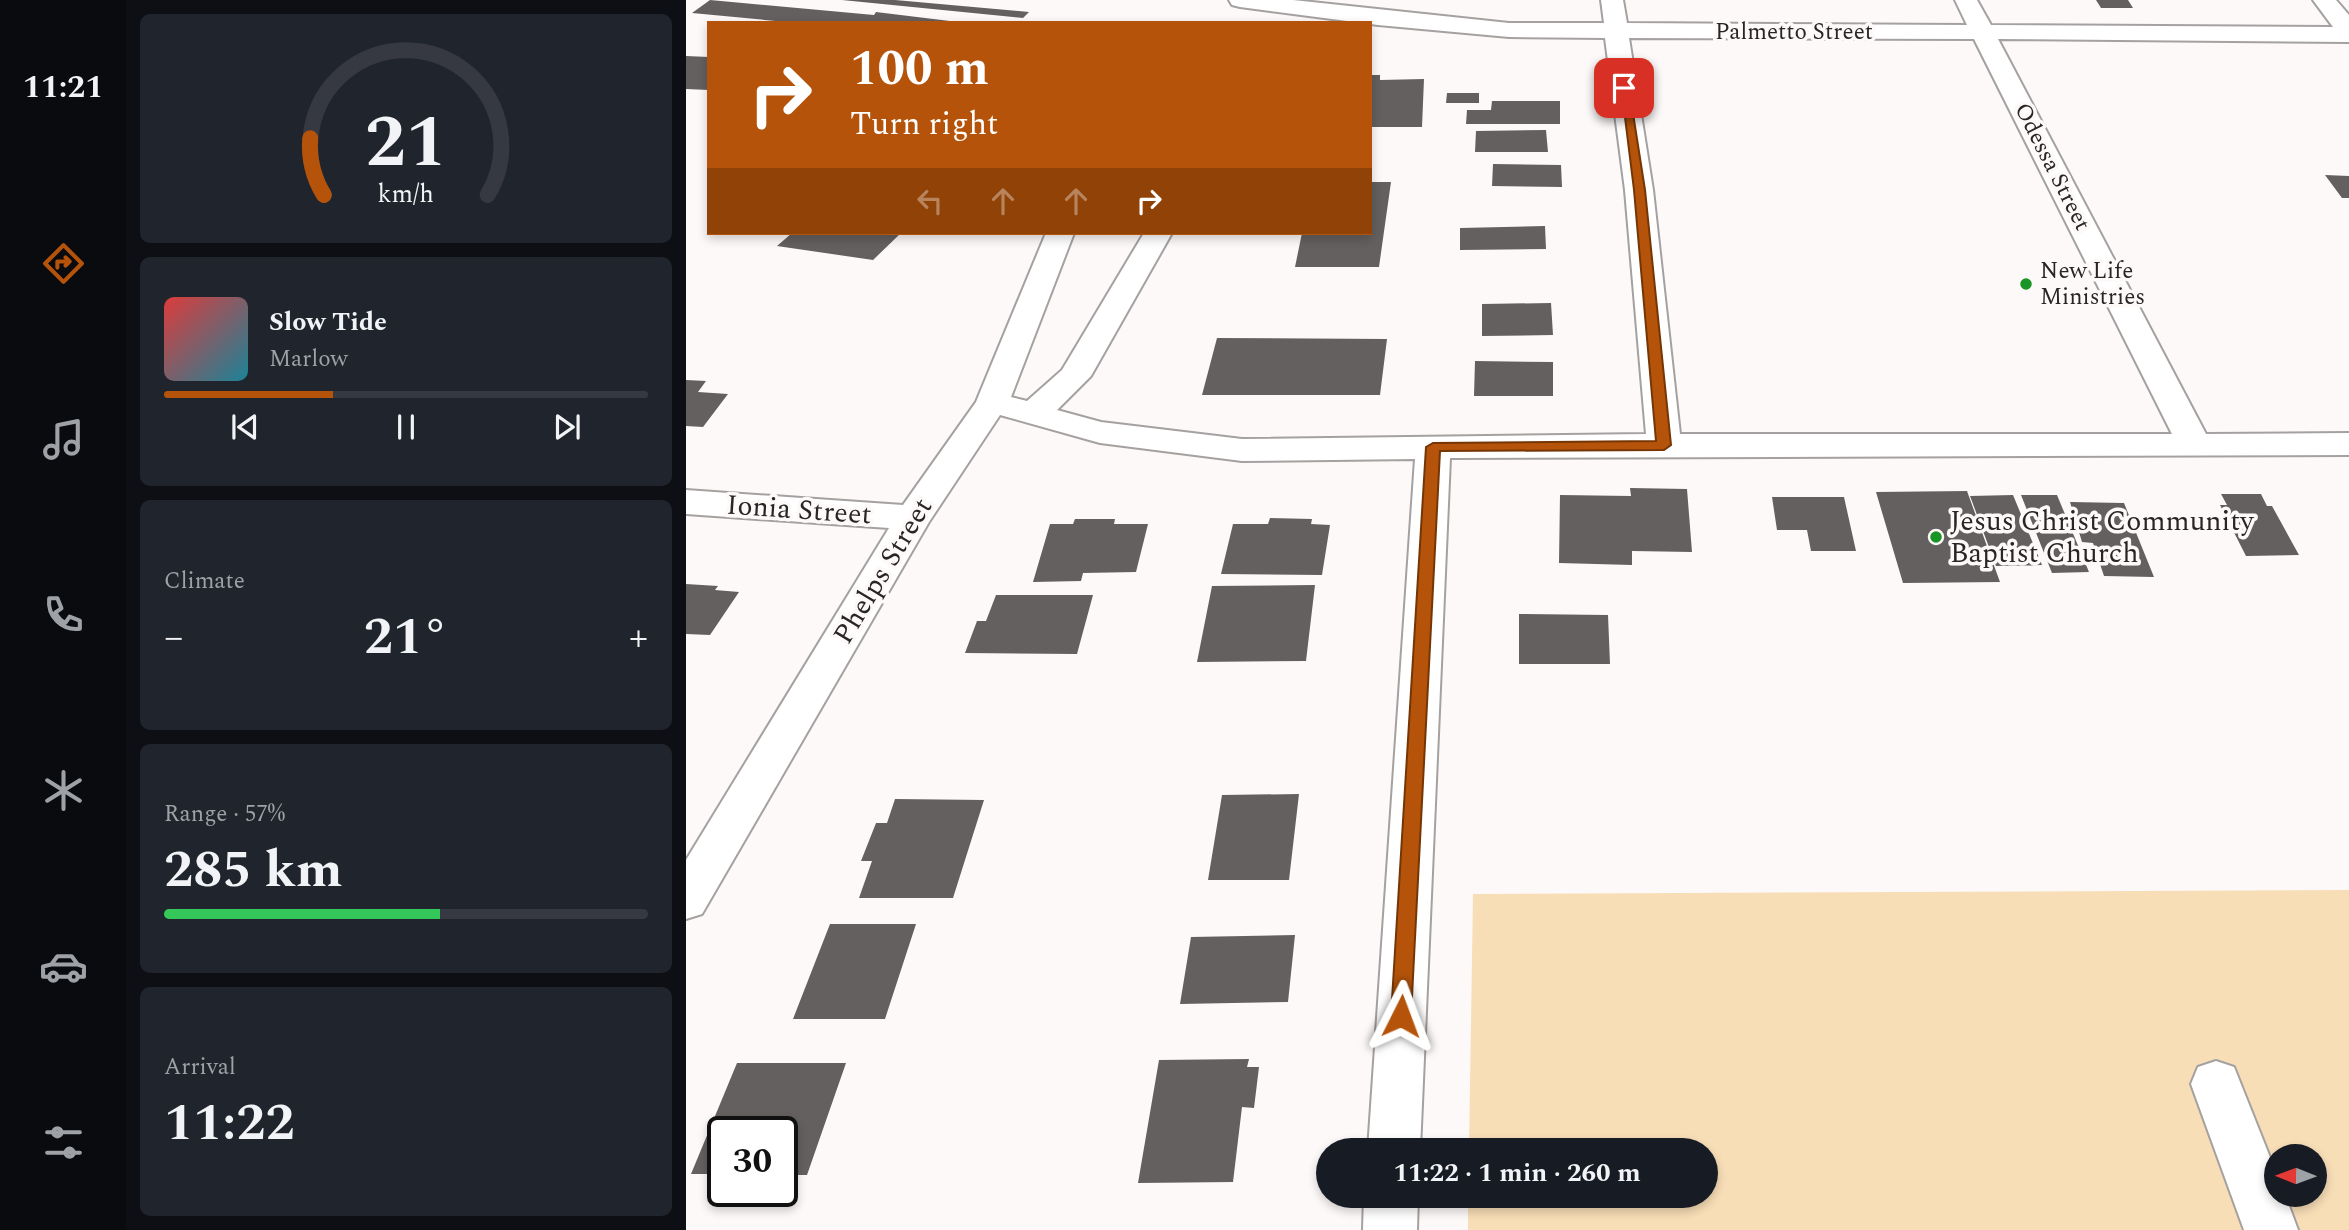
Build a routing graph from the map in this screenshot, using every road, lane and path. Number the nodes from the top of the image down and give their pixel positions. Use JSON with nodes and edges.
{"nodes":[{"id":1,"x":1240,"y":0,"type":"edge"},
{"id":2,"x":1612,"y":0,"type":"edge"},
{"id":3,"x":1966,"y":0,"type":"edge"},
{"id":4,"x":2324,"y":0,"type":"edge"},
{"id":5,"x":1271,"y":2,"type":"edge"},
{"id":6,"x":1245,"y":21,"type":"edge"},
{"id":7,"x":1616,"y":33,"type":"junction"},
{"id":8,"x":1983,"y":33,"type":"junction"},
{"id":9,"x":2349,"y":34,"type":"edge"},
{"id":10,"x":1059,"y":235,"type":"edge"},
{"id":11,"x":1157,"y":235,"type":"edge"},
{"id":12,"x":992,"y":402,"type":"junction"},
{"id":13,"x":1034,"y":414,"type":"junction"},
{"id":14,"x":2349,"y":444,"type":"edge"},
{"id":15,"x":1664,"y":445,"type":"junction"},
{"id":16,"x":2195,"y":446,"type":"junction"},
{"id":17,"x":1433,"y":447,"type":"junction"},
{"id":18,"x":686,"y":502,"type":"edge"},
{"id":19,"x":913,"y":519,"type":"junction"},
{"id":20,"x":686,"y":900,"type":"edge"},
{"id":21,"x":2216,"y":1084,"type":"dead end"},
{"id":22,"x":1395,"y":1138,"type":"edge"},
{"id":23,"x":1391,"y":1208,"type":"edge"},
{"id":24,"x":1390,"y":1230,"type":"edge"},
{"id":25,"x":2270,"y":1230,"type":"edge"}],
"edges":[{"from":1,"to":5,"type":"street","name":"Palmetto Street"},
{"from":2,"to":7,"type":"street"},
{"from":3,"to":8,"type":"street","name":"Odessa Street"},
{"from":4,"to":9,"type":"street"},
{"from":5,"to":6,"type":"street"},
{"from":5,"to":7,"type":"street","name":"Palmetto Street"},
{"from":7,"to":8,"type":"street","name":"Palmetto Street"},
{"from":7,"to":15,"type":"street"},
{"from":8,"to":9,"type":"street","name":"Palmetto Street"},
{"from":8,"to":16,"type":"street","name":"Odessa Street"},
{"from":10,"to":12,"type":"street","name":"Phelps Street"},
{"from":11,"to":13,"type":"street"},
{"from":12,"to":13,"type":"street"},
{"from":12,"to":19,"type":"street","name":"Phelps Street"},
{"from":13,"to":17,"type":"street"},
{"from":14,"to":16,"type":"street"},
{"from":15,"to":16,"type":"street"},
{"from":15,"to":17,"type":"street"},
{"from":17,"to":22,"type":"street"},
{"from":18,"to":19,"type":"street","name":"Ionia Street"},
{"from":19,"to":20,"type":"street","name":"Phelps Street"},
{"from":21,"to":25,"type":"street"},
{"from":23,"to":24,"type":"street"}]}
